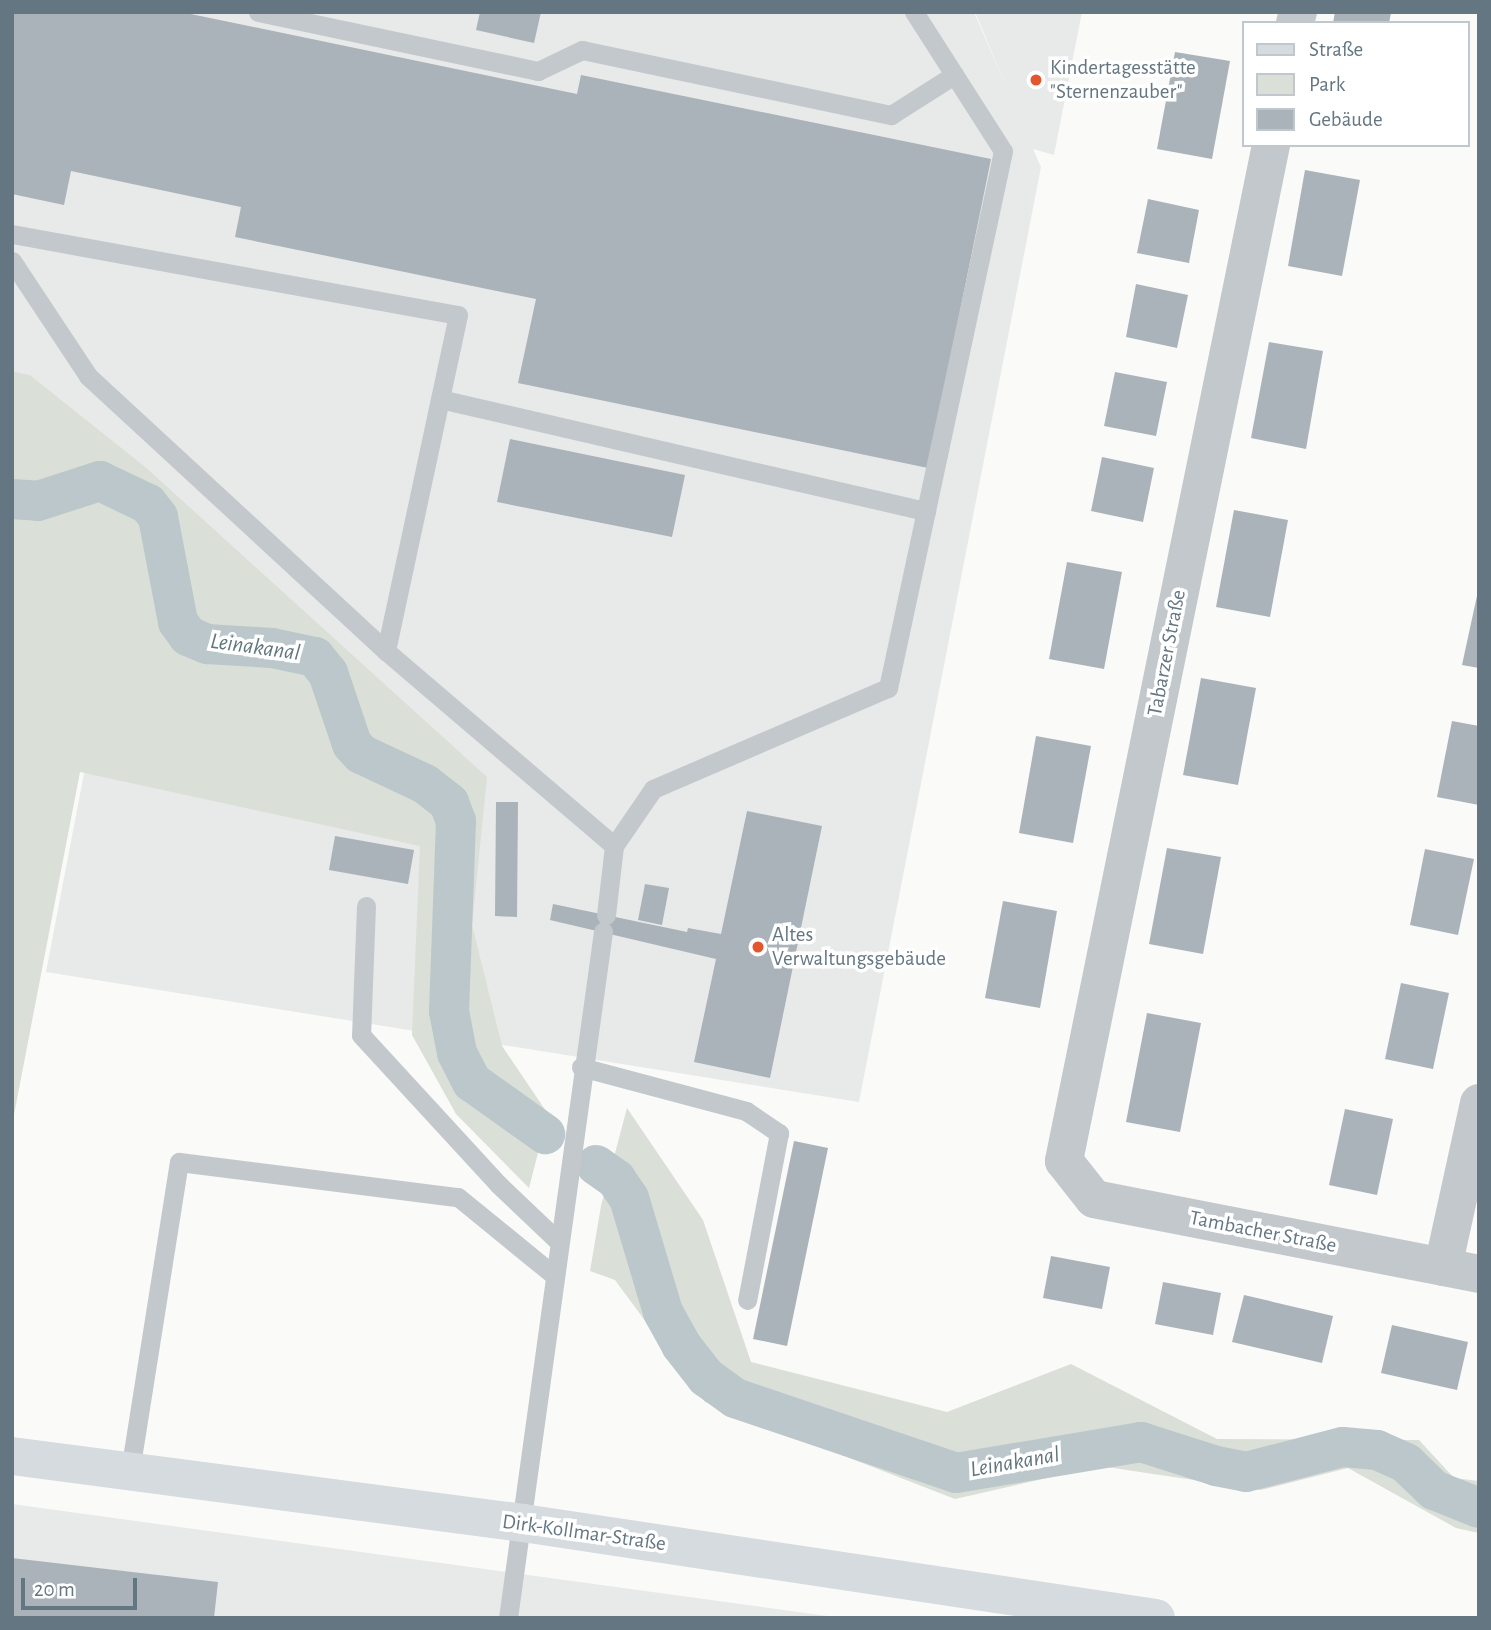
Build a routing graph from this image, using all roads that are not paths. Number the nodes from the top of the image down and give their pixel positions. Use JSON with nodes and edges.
{"nodes":[{"id":1,"x":258,"y":12,"type":"edge"},
{"id":2,"x":914,"y":12,"type":"edge"},
{"id":3,"x":954,"y":75,"type":"junction"},
{"id":4,"x":1270,"y":147,"type":"edge"},
{"id":5,"x":12,"y":234,"type":"edge"},
{"id":6,"x":12,"y":261,"type":"edge"},
{"id":7,"x":440,"y":399,"type":"junction"},
{"id":8,"x":926,"y":510,"type":"junction"},
{"id":9,"x":386,"y":651,"type":"junction"},
{"id":10,"x":614,"y":846,"type":"junction"},
{"id":11,"x":366,"y":906,"type":"dead end"},
{"id":12,"x":581,"y":1067,"type":"junction"},
{"id":13,"x":1479,"y":1103,"type":"edge"},
{"id":14,"x":1064,"y":1161,"type":"joint"},
{"id":15,"x":559,"y":1242,"type":"junction"},
{"id":16,"x":1461,"y":1271,"type":"edge"},
{"id":17,"x":555,"y":1276,"type":"junction"},
{"id":18,"x":747,"y":1300,"type":"dead end"},
{"id":19,"x":12,"y":1455,"type":"edge"},
{"id":20,"x":130,"y":1471,"type":"junction"},
{"id":21,"x":523,"y":1524,"type":"junction"},
{"id":22,"x":998,"y":1606,"type":"edge"},
{"id":23,"x":508,"y":1618,"type":"edge"},
{"id":24,"x":1156,"y":1618,"type":"edge"}],
"edges":[{"from":1,"to":3,"type":"lane"},
{"from":2,"to":3,"type":"lane"},
{"from":3,"to":8,"type":"lane"},
{"from":4,"to":14,"type":"street","name":"Tabarzer Straße"},
{"from":5,"to":7,"type":"lane"},
{"from":6,"to":9,"type":"lane"},
{"from":7,"to":8,"type":"lane"},
{"from":7,"to":9,"type":"lane"},
{"from":8,"to":10,"type":"lane"},
{"from":9,"to":10,"type":"lane"},
{"from":10,"to":12,"type":"lane"},
{"from":11,"to":15,"type":"lane"},
{"from":12,"to":15,"type":"lane"},
{"from":12,"to":18,"type":"lane"},
{"from":13,"to":16,"type":"street"},
{"from":14,"to":16,"type":"street","name":"Tambacher Straße"},
{"from":15,"to":17,"type":"lane"},
{"from":17,"to":20,"type":"lane"},
{"from":17,"to":21,"type":"lane"},
{"from":19,"to":20,"type":"street","name":"Dirk-Kollmar-Straße"},
{"from":20,"to":21,"type":"street","name":"Dirk-Kollmar-Straße"},
{"from":21,"to":22,"type":"street","name":"Dirk-Kollmar-Straße"},
{"from":21,"to":23,"type":"lane"},
{"from":22,"to":24,"type":"street","name":"Dirk-Kollmar-Straße"}]}
